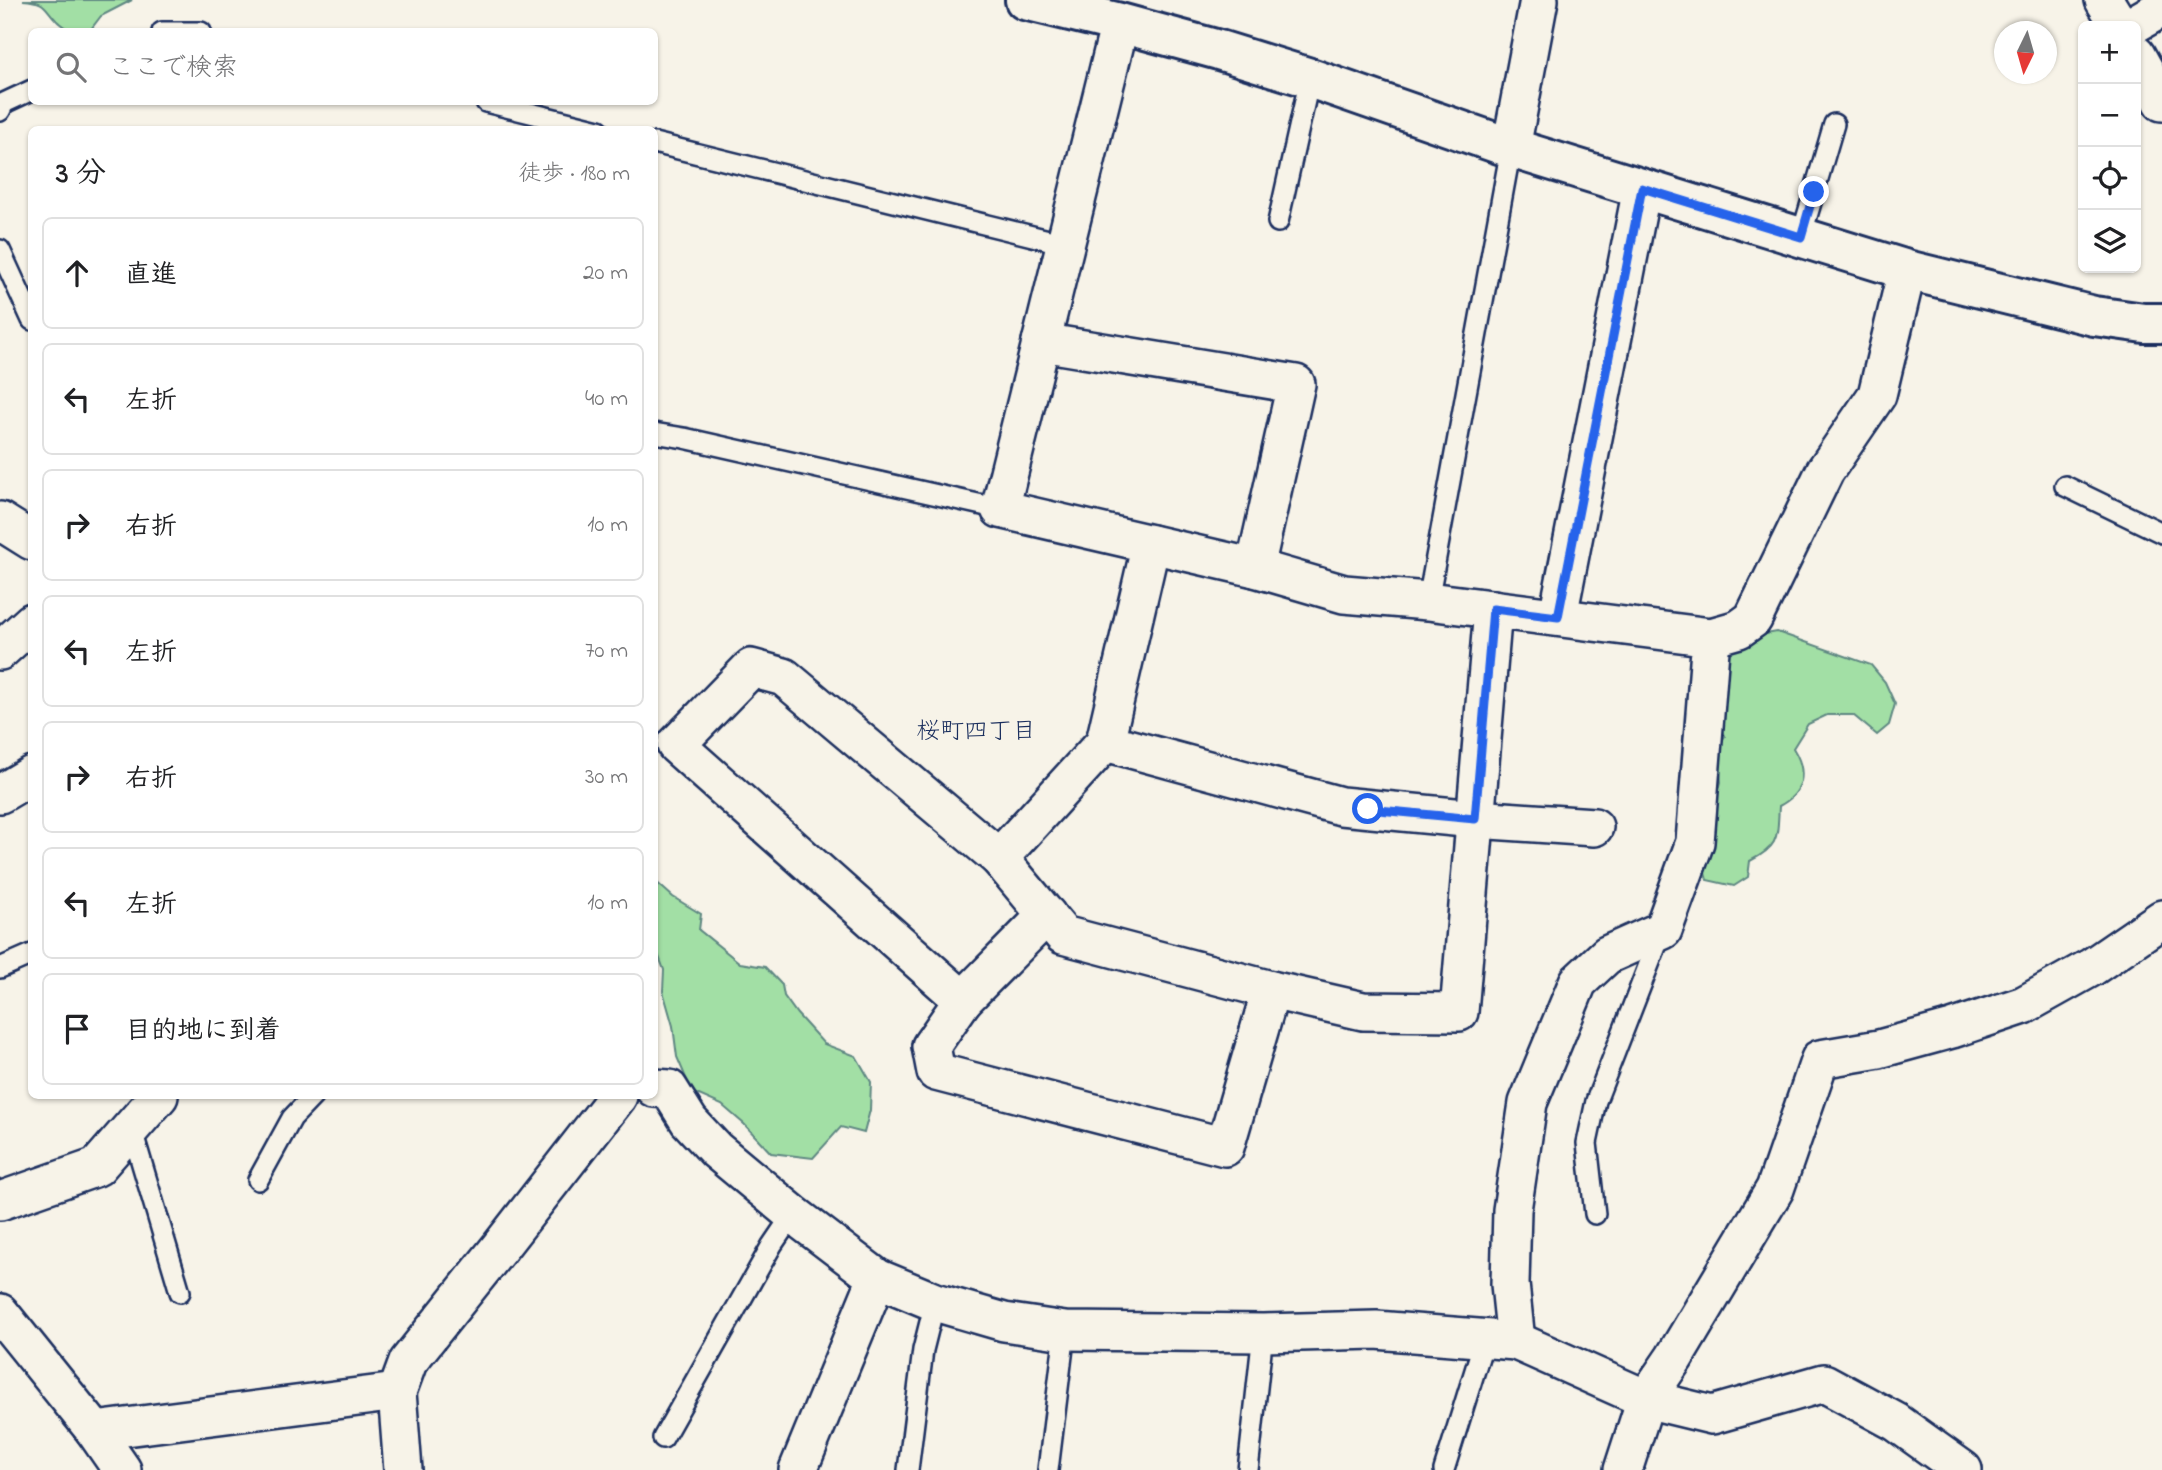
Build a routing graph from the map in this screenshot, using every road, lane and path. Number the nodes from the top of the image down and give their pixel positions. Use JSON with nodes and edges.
{"nodes":[{"id":1,"x":1025,"y":0,"type":"edge"},
{"id":2,"x":1539,"y":0,"type":"edge"},
{"id":3,"x":2104,"y":0,"type":"edge"},
{"id":4,"x":2162,"y":8,"type":"edge"},
{"id":5,"x":2116,"y":21,"type":"edge"},
{"id":6,"x":2140,"y":21,"type":"edge"},
{"id":7,"x":1120,"y":23,"type":"junction"},
{"id":8,"x":2141,"y":64,"type":"edge"},
{"id":9,"x":1310,"y":78,"type":"junction"},
{"id":10,"x":28,"y":92,"type":"edge"},
{"id":11,"x":2162,"y":102,"type":"edge"},
{"id":12,"x":498,"y":105,"type":"edge"},
{"id":13,"x":0,"y":111,"type":"edge"},
{"id":14,"x":1834,"y":124,"type":"dead end"},
{"id":15,"x":583,"y":126,"type":"edge"},
{"id":16,"x":658,"y":144,"type":"edge"},
{"id":17,"x":1511,"y":148,"type":"junction"},
{"id":18,"x":1642,"y":188,"type":"junction"},
{"id":19,"x":1278,"y":222,"type":"dead end"},
{"id":20,"x":1801,"y":237,"type":"junction"},
{"id":21,"x":1065,"y":244,"type":"junction"},
{"id":22,"x":0,"y":250,"type":"edge"},
{"id":23,"x":1907,"y":270,"type":"junction"},
{"id":24,"x":28,"y":311,"type":"edge"},
{"id":25,"x":2162,"y":323,"type":"edge"},
{"id":26,"x":1041,"y":342,"type":"junction"},
{"id":27,"x":658,"y":434,"type":"edge"},
{"id":28,"x":2065,"y":486,"type":"dead end"},
{"id":29,"x":1000,"y":509,"type":"junction"},
{"id":30,"x":0,"y":521,"type":"edge"},
{"id":31,"x":2162,"y":533,"type":"edge"},
{"id":32,"x":28,"y":538,"type":"edge"},
{"id":33,"x":1151,"y":544,"type":"junction"},
{"id":34,"x":1255,"y":568,"type":"junction"},
{"id":35,"x":1428,"y":601,"type":"junction"},
{"id":36,"x":1493,"y":609,"type":"junction"},
{"id":37,"x":1558,"y":617,"type":"junction"},
{"id":38,"x":28,"y":626,"type":"edge"},
{"id":39,"x":1711,"y":637,"type":"junction"},
{"id":40,"x":0,"y":651,"type":"edge"},
{"id":41,"x":1105,"y":742,"type":"junction"},
{"id":42,"x":28,"y":777,"type":"edge"},
{"id":43,"x":0,"y":794,"type":"edge"},
{"id":44,"x":1475,"y":819,"type":"junction"},
{"id":45,"x":1594,"y":827,"type":"dead end"},
{"id":46,"x":999,"y":858,"type":"junction"},
{"id":47,"x":1046,"y":915,"type":"junction"},
{"id":48,"x":2162,"y":919,"type":"edge"},
{"id":49,"x":1663,"y":930,"type":"junction"},
{"id":50,"x":28,"y":956,"type":"edge"},
{"id":51,"x":0,"y":968,"type":"edge"},
{"id":52,"x":1271,"y":990,"type":"junction"},
{"id":53,"x":963,"y":1000,"type":"junction"},
{"id":54,"x":659,"y":1079,"type":"edge"},
{"id":55,"x":156,"y":1099,"type":"edge"},
{"id":56,"x":310,"y":1099,"type":"edge"},
{"id":57,"x":616,"y":1099,"type":"edge"},
{"id":58,"x":131,"y":1127,"type":"junction"},
{"id":59,"x":258,"y":1180,"type":"dead end"},
{"id":60,"x":0,"y":1201,"type":"edge"},
{"id":61,"x":793,"y":1214,"type":"junction"},
{"id":62,"x":1595,"y":1214,"type":"dead end"},
{"id":63,"x":877,"y":1278,"type":"junction"},
{"id":64,"x":180,"y":1292,"type":"dead end"},
{"id":65,"x":935,"y":1303,"type":"junction"},
{"id":66,"x":0,"y":1313,"type":"edge"},
{"id":67,"x":1065,"y":1331,"type":"junction"},
{"id":68,"x":1263,"y":1333,"type":"junction"},
{"id":69,"x":1500,"y":1339,"type":"junction"},
{"id":70,"x":397,"y":1392,"type":"junction"},
{"id":71,"x":1646,"y":1399,"type":"junction"},
{"id":72,"x":95,"y":1432,"type":"junction"},
{"id":73,"x":663,"y":1438,"type":"dead end"},
{"id":74,"x":122,"y":1470,"type":"edge"},
{"id":75,"x":403,"y":1470,"type":"edge"},
{"id":76,"x":798,"y":1470,"type":"edge"},
{"id":77,"x":908,"y":1470,"type":"edge"},
{"id":78,"x":1048,"y":1470,"type":"edge"},
{"id":79,"x":1248,"y":1470,"type":"edge"},
{"id":80,"x":1444,"y":1470,"type":"edge"},
{"id":81,"x":1623,"y":1470,"type":"edge"},
{"id":82,"x":1963,"y":1470,"type":"edge"}],
"edges":[{"from":1,"to":7,"type":"street"},
{"from":2,"to":17,"type":"street"},
{"from":3,"to":5,"type":"street"},
{"from":4,"to":6,"type":"street"},
{"from":7,"to":9,"type":"street"},
{"from":7,"to":21,"type":"street"},
{"from":8,"to":11,"type":"street"},
{"from":9,"to":17,"type":"street"},
{"from":9,"to":19,"type":"lane"},
{"from":10,"to":13,"type":"lane"},
{"from":12,"to":15,"type":"lane"},
{"from":14,"to":20,"type":"lane"},
{"from":16,"to":21,"type":"lane"},
{"from":17,"to":18,"type":"street"},
{"from":17,"to":35,"type":"lane"},
{"from":18,"to":20,"type":"street"},
{"from":18,"to":37,"type":"street"},
{"from":20,"to":23,"type":"street"},
{"from":21,"to":26,"type":"street"},
{"from":22,"to":24,"type":"lane"},
{"from":23,"to":25,"type":"street"},
{"from":23,"to":39,"type":"street"},
{"from":26,"to":29,"type":"street"},
{"from":26,"to":34,"type":"street"},
{"from":27,"to":29,"type":"lane"},
{"from":28,"to":31,"type":"lane"},
{"from":29,"to":33,"type":"street"},
{"from":30,"to":32,"type":"street"},
{"from":33,"to":34,"type":"street"},
{"from":33,"to":41,"type":"street"},
{"from":34,"to":35,"type":"street"},
{"from":35,"to":36,"type":"street"},
{"from":36,"to":37,"type":"street"},
{"from":36,"to":44,"type":"street"},
{"from":37,"to":39,"type":"street"},
{"from":38,"to":40,"type":"street"},
{"from":39,"to":49,"type":"street"},
{"from":41,"to":44,"type":"street"},
{"from":41,"to":46,"type":"street"},
{"from":42,"to":43,"type":"street"},
{"from":44,"to":45,"type":"street"},
{"from":44,"to":52,"type":"street"},
{"from":46,"to":47,"type":"street"},
{"from":46,"to":53,"type":"street"},
{"from":47,"to":52,"type":"street"},
{"from":47,"to":53,"type":"street"},
{"from":48,"to":71,"type":"street"},
{"from":49,"to":62,"type":"lane"},
{"from":49,"to":69,"type":"street"},
{"from":50,"to":51,"type":"lane"},
{"from":52,"to":53,"type":"street"},
{"from":54,"to":61,"type":"street"},
{"from":55,"to":58,"type":"street"},
{"from":56,"to":59,"type":"lane"},
{"from":57,"to":70,"type":"street"},
{"from":58,"to":60,"type":"street"},
{"from":58,"to":64,"type":"lane"},
{"from":61,"to":63,"type":"street"},
{"from":61,"to":73,"type":"lane"},
{"from":63,"to":65,"type":"street"},
{"from":63,"to":76,"type":"street"},
{"from":65,"to":67,"type":"street"},
{"from":65,"to":77,"type":"lane"},
{"from":66,"to":72,"type":"street"},
{"from":67,"to":68,"type":"street"},
{"from":67,"to":78,"type":"lane"},
{"from":68,"to":69,"type":"street"},
{"from":68,"to":79,"type":"lane"},
{"from":69,"to":71,"type":"street"},
{"from":69,"to":80,"type":"lane"},
{"from":70,"to":72,"type":"street"},
{"from":70,"to":75,"type":"street"},
{"from":71,"to":81,"type":"street"},
{"from":71,"to":82,"type":"street"},
{"from":72,"to":74,"type":"street"}]}
